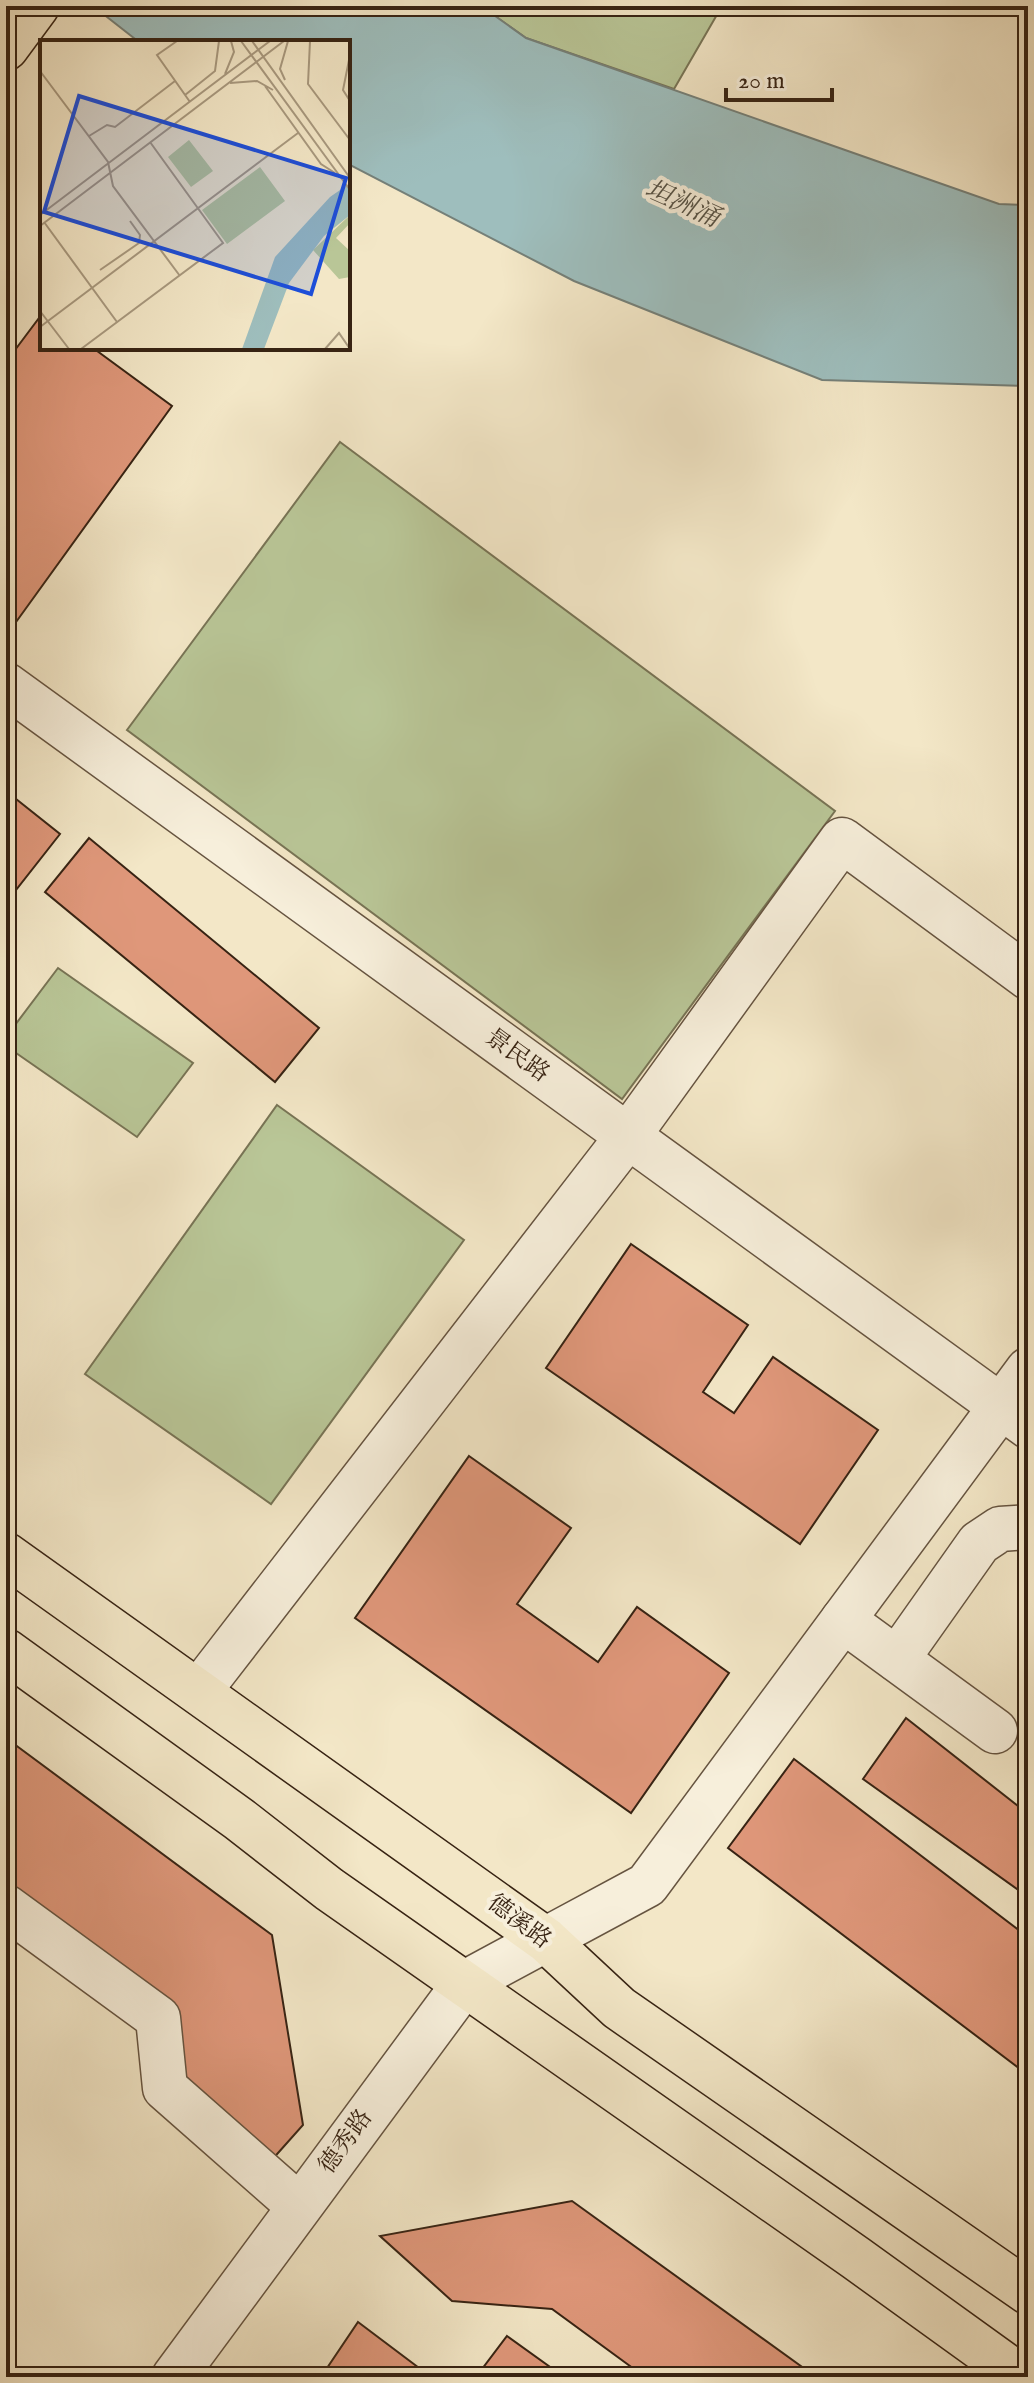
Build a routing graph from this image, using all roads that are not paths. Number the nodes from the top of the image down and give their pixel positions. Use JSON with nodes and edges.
{"nodes":[{"id":1,"x":37,"y":6,"type":"edge"},
{"id":2,"x":6,"y":48,"type":"edge"},
{"id":3,"x":6,"y":685,"type":"edge"},
{"id":4,"x":1028,"y":977,"type":"edge"},
{"id":5,"x":628,"y":1136,"type":"junction"},
{"id":6,"x":1028,"y":1370,"type":"edge"},
{"id":7,"x":1015,"y":1417,"type":"edge"},
{"id":8,"x":1028,"y":1527,"type":"edge"},
{"id":9,"x":6,"y":1555,"type":"edge"},
{"id":10,"x":843,"y":1620,"type":"junction"},
{"id":11,"x":6,"y":1651,"type":"edge"},
{"id":12,"x":897,"y":1659,"type":"junction"},
{"id":13,"x":199,"y":1691,"type":"junction"},
{"id":14,"x":995,"y":1731,"type":"dead end"},
{"id":15,"x":6,"y":1907,"type":"edge"},
{"id":16,"x":546,"y":1940,"type":"junction"},
{"id":17,"x":465,"y":1983,"type":"junction"},
{"id":18,"x":299,"y":2206,"type":"junction"},
{"id":19,"x":1028,"y":2292,"type":"edge"},
{"id":20,"x":174,"y":2377,"type":"edge"},
{"id":21,"x":1021,"y":2377,"type":"edge"}],
"edges":[{"from":1,"to":2,"type":"main road"},
{"from":3,"to":5,"type":"street","name":"景民路"},
{"from":4,"to":5,"type":"street"},
{"from":5,"to":7,"type":"street","name":"景民路"},
{"from":5,"to":13,"type":"street"},
{"from":6,"to":7,"type":"street","name":"德秀路"},
{"from":7,"to":10,"type":"street","name":"德秀路"},
{"from":8,"to":12,"type":"street"},
{"from":9,"to":13,"type":"main road","name":"德溪路"},
{"from":10,"to":12,"type":"street"},
{"from":10,"to":16,"type":"street","name":"德秀路"},
{"from":11,"to":17,"type":"main road"},
{"from":12,"to":14,"type":"street"},
{"from":13,"to":16,"type":"main road","name":"德溪路"},
{"from":15,"to":18,"type":"street"},
{"from":16,"to":17,"type":"street","name":"德秀路"},
{"from":16,"to":19,"type":"main road","name":"德溪路"},
{"from":17,"to":18,"type":"street","name":"德秀路"},
{"from":17,"to":21,"type":"main road"},
{"from":18,"to":20,"type":"street","name":"德秀路"}]}
